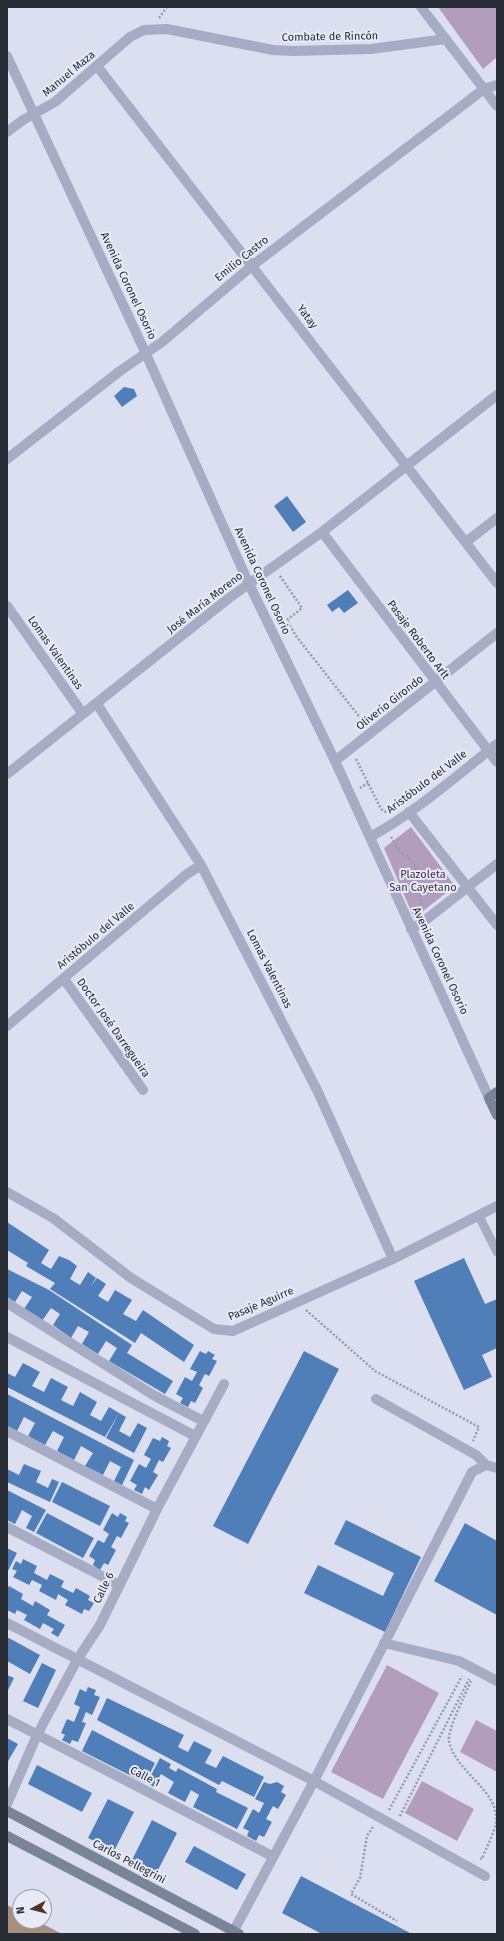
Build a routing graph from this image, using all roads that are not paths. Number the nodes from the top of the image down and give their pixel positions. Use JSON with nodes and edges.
{"nodes":[{"id":1,"x":421,"y":7,"type":"edge"},
{"id":2,"x":144,"y":30,"type":"joint"},
{"id":3,"x":446,"y":40,"type":"junction"},
{"id":4,"x":7,"y":56,"type":"edge"},
{"id":5,"x":98,"y":66,"type":"junction"},
{"id":6,"x":497,"y":85,"type":"edge"},
{"id":7,"x":484,"y":89,"type":"junction"},
{"id":8,"x":497,"y":106,"type":"edge"},
{"id":9,"x":35,"y":114,"type":"junction"},
{"id":10,"x":7,"y":132,"type":"edge"},
{"id":11,"x":253,"y":265,"type":"junction"},
{"id":12,"x":146,"y":354,"type":"junction"},
{"id":13,"x":497,"y":395,"type":"edge"},
{"id":14,"x":7,"y":460,"type":"edge"},
{"id":15,"x":405,"y":466,"type":"junction"},
{"id":16,"x":497,"y":518,"type":"edge"},
{"id":17,"x":322,"y":532,"type":"junction"},
{"id":18,"x":466,"y":542,"type":"junction"},
{"id":19,"x":497,"y":583,"type":"edge"},
{"id":20,"x":249,"y":584,"type":"junction"},
{"id":21,"x":7,"y":606,"type":"edge"},
{"id":22,"x":497,"y":634,"type":"edge"},
{"id":23,"x":436,"y":683,"type":"junction"},
{"id":24,"x":97,"y":704,"type":"junction"},
{"id":25,"x":83,"y":714,"type":"junction"},
{"id":26,"x":497,"y":744,"type":"edge"},
{"id":27,"x":489,"y":751,"type":"junction"},
{"id":28,"x":335,"y":761,"type":"junction"},
{"id":29,"x":497,"y":762,"type":"edge"},
{"id":30,"x":7,"y":774,"type":"edge"},
{"id":31,"x":409,"y":812,"type":"junction"},
{"id":32,"x":370,"y":837,"type":"junction"},
{"id":33,"x":497,"y":864,"type":"edge"},
{"id":34,"x":201,"y":865,"type":"junction"},
{"id":35,"x":468,"y":888,"type":"junction"},
{"id":36,"x":497,"y":925,"type":"edge"},
{"id":37,"x":412,"y":929,"type":"junction"},
{"id":38,"x":64,"y":979,"type":"junction"},
{"id":39,"x":7,"y":1026,"type":"edge"},
{"id":40,"x":143,"y":1090,"type":"dead end"},
{"id":41,"x":493,"y":1095,"type":"edge"},
{"id":42,"x":497,"y":1115,"type":"edge"},
{"id":43,"x":7,"y":1192,"type":"edge"},
{"id":44,"x":497,"y":1206,"type":"edge"},
{"id":45,"x":479,"y":1216,"type":"junction"},
{"id":46,"x":497,"y":1252,"type":"edge"},
{"id":47,"x":393,"y":1259,"type":"junction"},
{"id":48,"x":7,"y":1303,"type":"edge"},
{"id":49,"x":7,"y":1337,"type":"edge"},
{"id":50,"x":224,"y":1384,"type":"dead end"},
{"id":51,"x":376,"y":1399,"type":"dead end"},
{"id":52,"x":203,"y":1421,"type":"junction"},
{"id":53,"x":7,"y":1431,"type":"edge"},
{"id":54,"x":195,"y":1436,"type":"junction"},
{"id":55,"x":486,"y":1465,"type":"junction"},
{"id":56,"x":497,"y":1468,"type":"edge"},
{"id":57,"x":157,"y":1509,"type":"junction"},
{"id":58,"x":7,"y":1527,"type":"edge"},
{"id":59,"x":119,"y":1585,"type":"junction"},
{"id":60,"x":7,"y":1623,"type":"edge"},
{"id":61,"x":384,"y":1644,"type":"junction"},
{"id":62,"x":77,"y":1660,"type":"junction"},
{"id":63,"x":497,"y":1682,"type":"edge"},
{"id":64,"x":7,"y":1719,"type":"edge"},
{"id":65,"x":37,"y":1735,"type":"junction"},
{"id":66,"x":314,"y":1781,"type":"junction"},
{"id":67,"x":7,"y":1804,"type":"edge"},
{"id":68,"x":7,"y":1811,"type":"edge"},
{"id":69,"x":7,"y":1836,"type":"edge"},
{"id":70,"x":272,"y":1856,"type":"junction"},
{"id":71,"x":485,"y":1876,"type":"dead end"},
{"id":72,"x":235,"y":1933,"type":"edge"},
{"id":73,"x":195,"y":1934,"type":"edge"}],
"edges":[{"from":1,"to":3,"type":"street"},
{"from":2,"to":3,"type":"street","name":"Combate de Rincón"},
{"from":2,"to":5,"type":"street","name":"Manuel Maza"},
{"from":3,"to":7,"type":"street"},
{"from":4,"to":9,"type":"street","name":"Avenida Coronel Osorio"},
{"from":5,"to":9,"type":"street","name":"Manuel Maza"},
{"from":5,"to":11,"type":"street","name":"Yatay"},
{"from":6,"to":7,"type":"street","name":"Emilio Castro"},
{"from":7,"to":8,"type":"street"},
{"from":7,"to":11,"type":"street","name":"Emilio Castro"},
{"from":9,"to":10,"type":"street","name":"Manuel Maza"},
{"from":9,"to":12,"type":"street","name":"Avenida Coronel Osorio"},
{"from":11,"to":12,"type":"street","name":"Emilio Castro"},
{"from":11,"to":15,"type":"street","name":"Yatay"},
{"from":12,"to":14,"type":"street","name":"Emilio Castro"},
{"from":12,"to":20,"type":"street","name":"Avenida Coronel Osorio"},
{"from":13,"to":15,"type":"street","name":"José María Moreno"},
{"from":15,"to":17,"type":"street","name":"José María Moreno"},
{"from":15,"to":18,"type":"street","name":"Yatay"},
{"from":16,"to":18,"type":"street"},
{"from":17,"to":20,"type":"street","name":"José María Moreno"},
{"from":17,"to":23,"type":"street","name":"Pasaje Roberto Arlt"},
{"from":18,"to":19,"type":"street","name":"Yatay"},
{"from":20,"to":24,"type":"street","name":"José María Moreno"},
{"from":20,"to":28,"type":"street","name":"Avenida Coronel Osorio"},
{"from":21,"to":25,"type":"street","name":"Lomas Valentinas"},
{"from":22,"to":23,"type":"street","name":"Oliverio Girondo"},
{"from":23,"to":27,"type":"street","name":"Pasaje Roberto Arlt"},
{"from":23,"to":28,"type":"street","name":"Oliverio Girondo"},
{"from":24,"to":25,"type":"street","name":"José María Moreno"},
{"from":24,"to":34,"type":"street","name":"Lomas Valentinas"},
{"from":25,"to":30,"type":"street","name":"José María Moreno"},
{"from":26,"to":27,"type":"street","name":"Aristóbulo del Valle"},
{"from":27,"to":29,"type":"street","name":"Pasaje Roberto Arlt"},
{"from":27,"to":31,"type":"street","name":"Aristóbulo del Valle"},
{"from":28,"to":32,"type":"street","name":"Avenida Coronel Osorio"},
{"from":31,"to":32,"type":"street","name":"Aristóbulo del Valle"},
{"from":31,"to":35,"type":"street"},
{"from":32,"to":37,"type":"street","name":"Avenida Coronel Osorio"},
{"from":33,"to":35,"type":"street"},
{"from":34,"to":38,"type":"street","name":"Aristóbulo del Valle"},
{"from":34,"to":47,"type":"street","name":"Lomas Valentinas"},
{"from":35,"to":36,"type":"street"},
{"from":35,"to":37,"type":"street"},
{"from":37,"to":41,"type":"street","name":"Avenida Coronel Osorio"},
{"from":38,"to":39,"type":"street","name":"Aristóbulo del Valle"},
{"from":38,"to":40,"type":"street","name":"Doctor José Darregueira"},
{"from":41,"to":42,"type":"main road","name":"Avenida Coronel Osorio"},
{"from":43,"to":47,"type":"street","name":"Pasaje Aguirre"},
{"from":44,"to":45,"type":"street","name":"Pasaje Aguirre"},
{"from":45,"to":46,"type":"lane"},
{"from":45,"to":47,"type":"street","name":"Pasaje Aguirre"},
{"from":48,"to":52,"type":"street"},
{"from":49,"to":54,"type":"street"},
{"from":50,"to":52,"type":"street","name":"Calle 6"},
{"from":51,"to":55,"type":"street"},
{"from":52,"to":54,"type":"street","name":"Calle 6"},
{"from":53,"to":57,"type":"street"},
{"from":54,"to":57,"type":"street","name":"Calle 6"},
{"from":55,"to":56,"type":"street"},
{"from":55,"to":61,"type":"street"},
{"from":57,"to":59,"type":"street","name":"Calle 6"},
{"from":58,"to":59,"type":"street"},
{"from":59,"to":62,"type":"street","name":"Calle 6"},
{"from":60,"to":62,"type":"street"},
{"from":61,"to":63,"type":"street"},
{"from":61,"to":66,"type":"street"},
{"from":62,"to":65,"type":"street","name":"Calle 6"},
{"from":62,"to":66,"type":"street"},
{"from":64,"to":65,"type":"street","name":"Calle 1"},
{"from":65,"to":67,"type":"street","name":"Calle 6"},
{"from":65,"to":70,"type":"street","name":"Calle 1"},
{"from":66,"to":70,"type":"street"},
{"from":66,"to":71,"type":"street"},
{"from":68,"to":72,"type":"main road","name":"Carlos Pellegrini"},
{"from":69,"to":73,"type":"main road"},
{"from":70,"to":72,"type":"street"}]}
